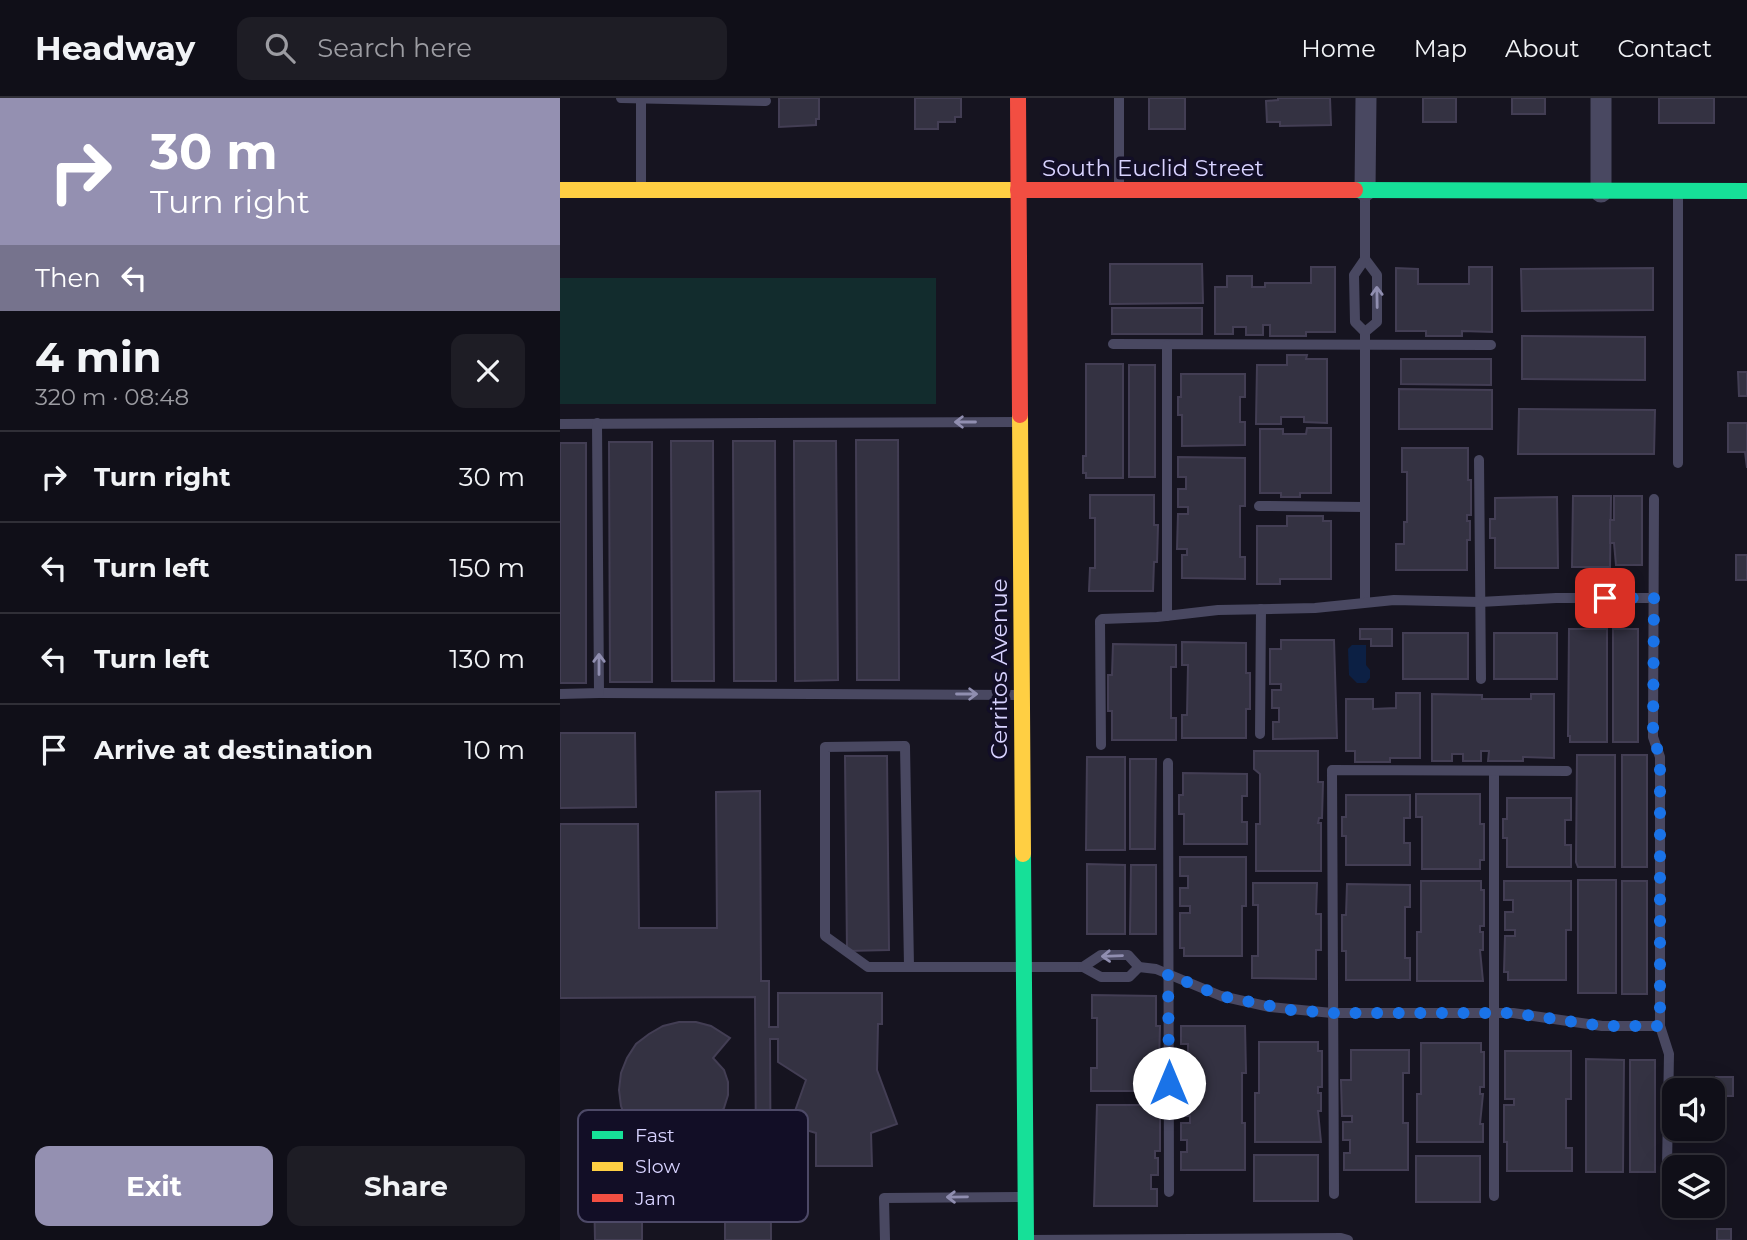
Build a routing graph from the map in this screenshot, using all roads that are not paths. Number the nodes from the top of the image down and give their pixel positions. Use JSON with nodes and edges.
{"nodes":[{"id":1,"x":621,"y":98,"type":"edge"},
{"id":2,"x":1018,"y":98,"type":"edge"},
{"id":3,"x":1119,"y":98,"type":"edge"},
{"id":4,"x":1366,"y":98,"type":"edge"},
{"id":5,"x":1601,"y":98,"type":"edge"},
{"id":6,"x":641,"y":100,"type":"junction"},
{"id":7,"x":766,"y":101,"type":"dead end"},
{"id":8,"x":560,"y":190,"type":"edge"},
{"id":9,"x":641,"y":190,"type":"junction"},
{"id":10,"x":1119,"y":190,"type":"junction"},
{"id":11,"x":1018,"y":191,"type":"junction"},
{"id":12,"x":1365,"y":191,"type":"junction"},
{"id":13,"x":1678,"y":191,"type":"junction"},
{"id":14,"x":1747,"y":191,"type":"edge"},
{"id":15,"x":1601,"y":192,"type":"junction"},
{"id":16,"x":1365,"y":259,"type":"junction"},
{"id":17,"x":1365,"y":332,"type":"junction"},
{"id":18,"x":1113,"y":344,"type":"dead end"},
{"id":19,"x":1167,"y":345,"type":"junction"},
{"id":20,"x":1365,"y":345,"type":"junction"},
{"id":21,"x":1491,"y":345,"type":"dead end"},
{"id":22,"x":1020,"y":422,"type":"junction"},
{"id":23,"x":597,"y":423,"type":"junction"},
{"id":24,"x":560,"y":424,"type":"edge"},
{"id":25,"x":1479,"y":460,"type":"dead end"},
{"id":26,"x":1678,"y":463,"type":"dead end"},
{"id":27,"x":1654,"y":499,"type":"dead end"},
{"id":28,"x":1259,"y":506,"type":"dead end"},
{"id":29,"x":1365,"y":507,"type":"junction"},
{"id":30,"x":1654,"y":598,"type":"junction"},
{"id":31,"x":1365,"y":602,"type":"junction"},
{"id":32,"x":1480,"y":602,"type":"junction"},
{"id":33,"x":1261,"y":609,"type":"junction"},
{"id":34,"x":1167,"y":616,"type":"junction"},
{"id":35,"x":1481,"y":679,"type":"dead end"},
{"id":36,"x":599,"y":693,"type":"junction"},
{"id":37,"x":560,"y":694,"type":"edge"},
{"id":38,"x":1022,"y":695,"type":"junction"},
{"id":39,"x":1260,"y":734,"type":"dead end"},
{"id":40,"x":1101,"y":745,"type":"dead end"},
{"id":41,"x":1168,"y":763,"type":"dead end"},
{"id":42,"x":1567,"y":771,"type":"dead end"},
{"id":43,"x":1494,"y":772,"type":"junction"},
{"id":44,"x":909,"y":966,"type":"junction"},
{"id":45,"x":1024,"y":966,"type":"junction"},
{"id":46,"x":1083,"y":967,"type":"junction"},
{"id":47,"x":1139,"y":967,"type":"junction"},
{"id":48,"x":1168,"y":974,"type":"junction"},
{"id":49,"x":1494,"y":1012,"type":"junction"},
{"id":50,"x":1332,"y":1013,"type":"junction"},
{"id":51,"x":1660,"y":1026,"type":"junction"},
{"id":52,"x":1667,"y":1155,"type":"edge"},
{"id":53,"x":1169,"y":1192,"type":"dead end"},
{"id":54,"x":1334,"y":1194,"type":"dead end"},
{"id":55,"x":1026,"y":1196,"type":"junction"},
{"id":56,"x":1494,"y":1196,"type":"dead end"},
{"id":57,"x":885,"y":1240,"type":"edge"},
{"id":58,"x":1026,"y":1240,"type":"edge"},
{"id":59,"x":1348,"y":1240,"type":"edge"}],
"edges":[{"from":1,"to":6,"type":"lane"},
{"from":2,"to":11,"type":"main road","name":"Cerritos Avenue"},
{"from":3,"to":10,"type":"lane"},
{"from":4,"to":12,"type":"street"},
{"from":5,"to":15,"type":"street"},
{"from":6,"to":7,"type":"lane"},
{"from":6,"to":9,"type":"lane"},
{"from":8,"to":9,"type":"main road","name":"South Euclid Street"},
{"from":9,"to":11,"type":"main road","name":"South Euclid Street"},
{"from":10,"to":11,"type":"main road","name":"South Euclid Street"},
{"from":10,"to":12,"type":"main road","name":"South Euclid Street"},
{"from":11,"to":22,"type":"main road","name":"Cerritos Avenue"},
{"from":12,"to":15,"type":"main road","name":"South Euclid Street"},
{"from":12,"to":16,"type":"lane"},
{"from":13,"to":14,"type":"main road","name":"South Euclid Street"},
{"from":13,"to":15,"type":"main road","name":"South Euclid Street"},
{"from":13,"to":26,"type":"lane"},
{"from":16,"to":17,"type":"lane"},
{"from":17,"to":16,"type":"lane","one_way":true},
{"from":17,"to":20,"type":"lane"},
{"from":18,"to":19,"type":"lane"},
{"from":19,"to":20,"type":"lane"},
{"from":19,"to":34,"type":"lane"},
{"from":20,"to":21,"type":"lane"},
{"from":20,"to":29,"type":"lane"},
{"from":22,"to":23,"type":"lane","one_way":true},
{"from":22,"to":38,"type":"main road","name":"Cerritos Avenue"},
{"from":23,"to":24,"type":"lane"},
{"from":36,"to":23,"type":"lane","one_way":true},
{"from":25,"to":32,"type":"lane"},
{"from":27,"to":30,"type":"lane"},
{"from":28,"to":29,"type":"lane"},
{"from":29,"to":31,"type":"lane"},
{"from":30,"to":32,"type":"lane"},
{"from":30,"to":51,"type":"lane"},
{"from":31,"to":32,"type":"lane"},
{"from":31,"to":33,"type":"lane"},
{"from":32,"to":35,"type":"lane"},
{"from":33,"to":34,"type":"lane"},
{"from":33,"to":39,"type":"lane"},
{"from":34,"to":40,"type":"lane"},
{"from":36,"to":37,"type":"lane"},
{"from":36,"to":38,"type":"lane","one_way":true},
{"from":38,"to":45,"type":"main road","name":"Cerritos Avenue"},
{"from":41,"to":48,"type":"lane"},
{"from":42,"to":43,"type":"lane"},
{"from":43,"to":49,"type":"lane"},
{"from":43,"to":50,"type":"lane"},
{"from":44,"to":44,"type":"lane"},
{"from":44,"to":45,"type":"lane"},
{"from":45,"to":46,"type":"lane"},
{"from":45,"to":55,"type":"main road","name":"Cerritos Avenue"},
{"from":46,"to":47,"type":"lane"},
{"from":47,"to":46,"type":"lane","one_way":true},
{"from":47,"to":48,"type":"lane"},
{"from":48,"to":50,"type":"lane"},
{"from":48,"to":53,"type":"lane"},
{"from":49,"to":50,"type":"lane"},
{"from":49,"to":51,"type":"lane"},
{"from":49,"to":56,"type":"lane"},
{"from":50,"to":54,"type":"lane"},
{"from":51,"to":52,"type":"lane"},
{"from":55,"to":57,"type":"lane","one_way":true},
{"from":55,"to":58,"type":"main road","name":"Cerritos Avenue"},
{"from":58,"to":59,"type":"lane"}]}
